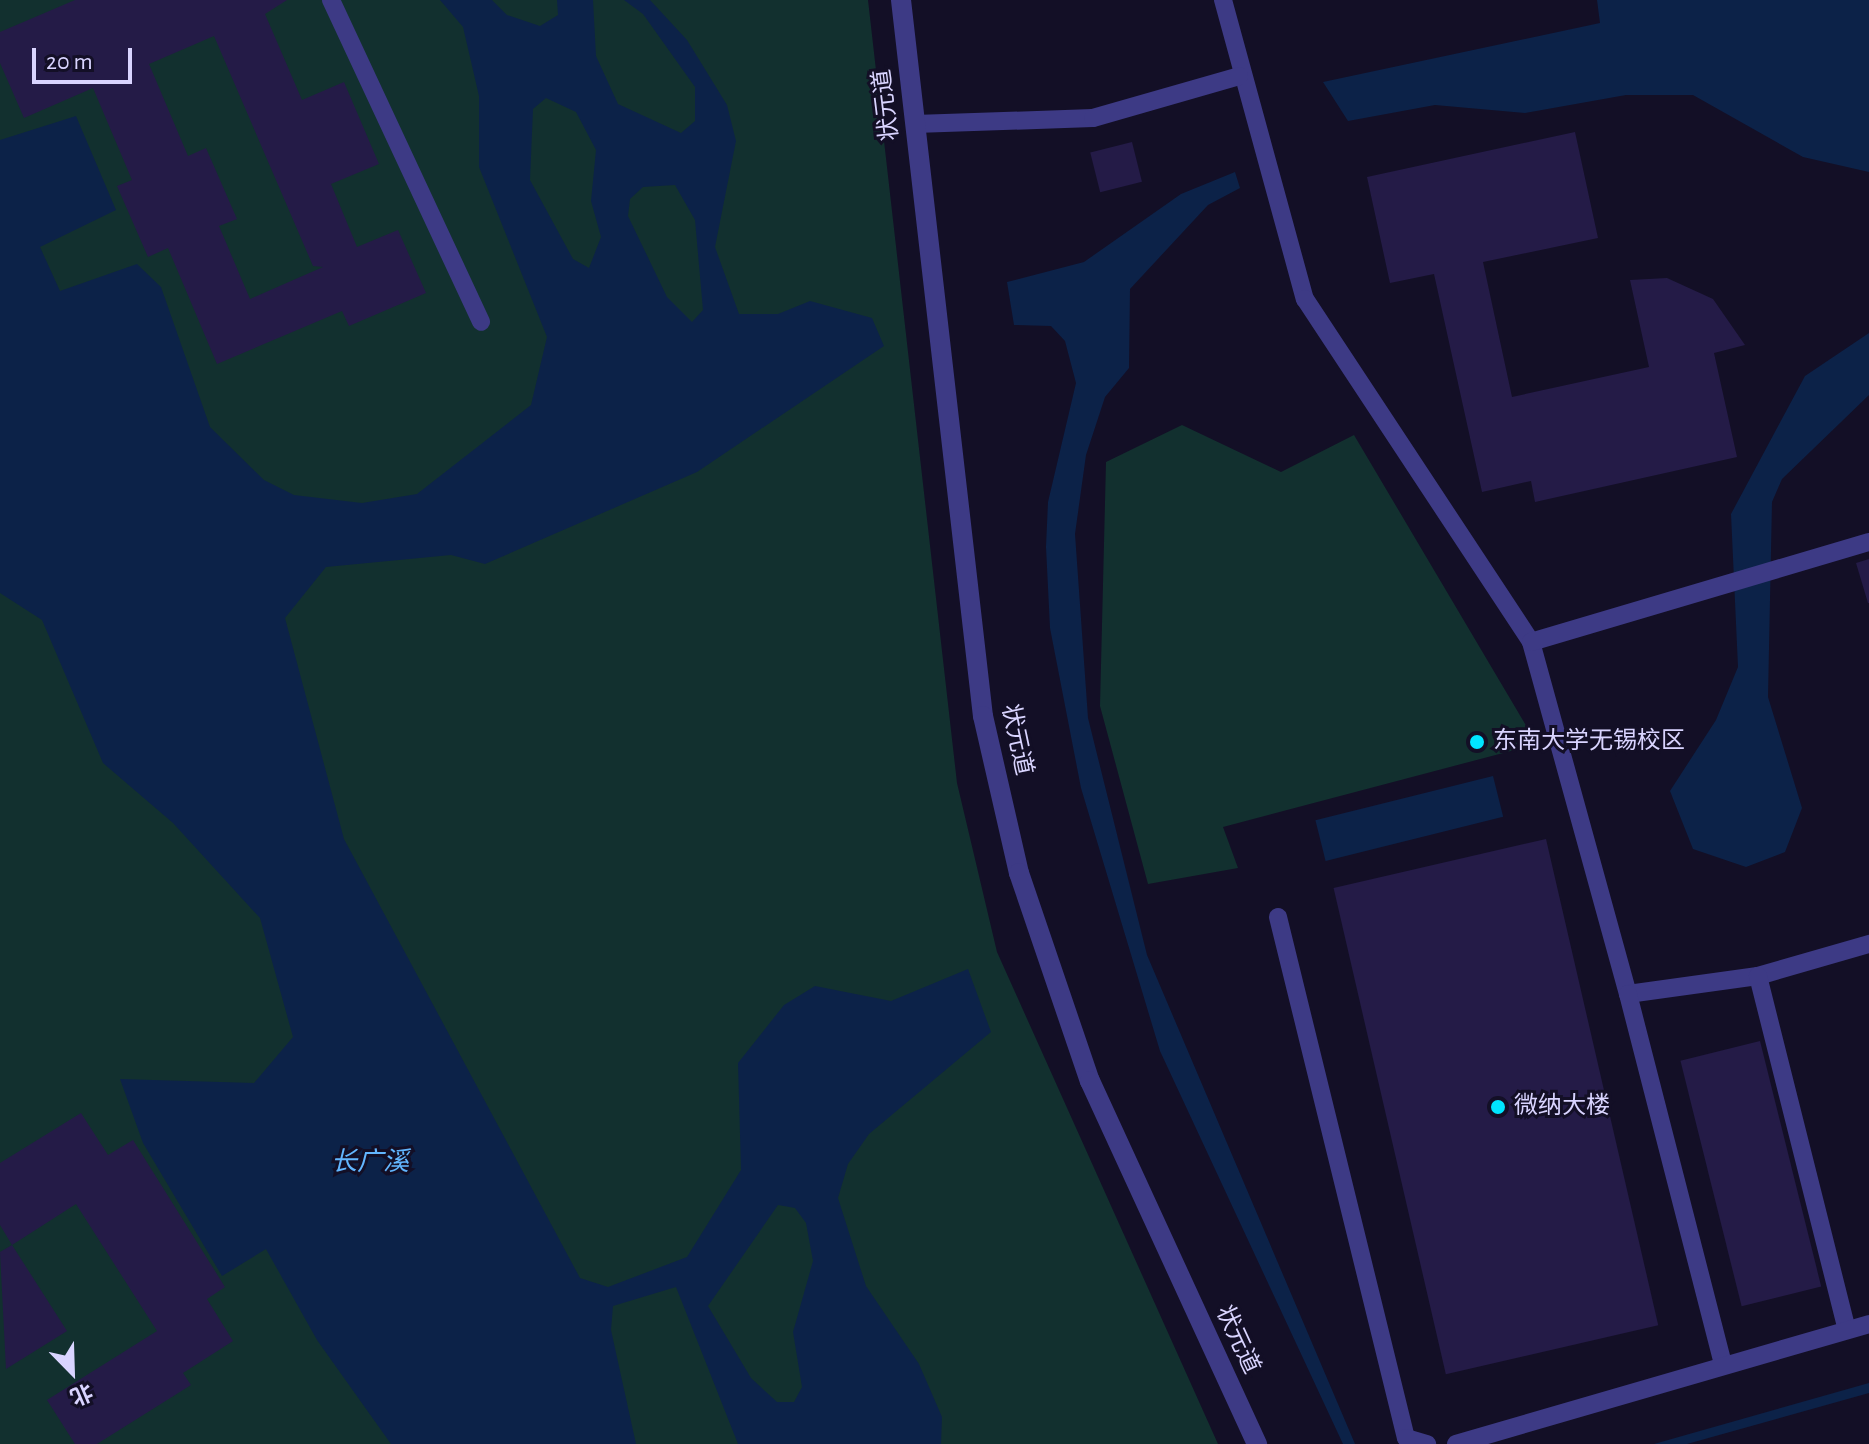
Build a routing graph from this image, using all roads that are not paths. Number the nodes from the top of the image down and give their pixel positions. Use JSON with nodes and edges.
{"nodes":[{"id":1,"x":331,"y":0,"type":"edge"},
{"id":2,"x":901,"y":0,"type":"edge"},
{"id":3,"x":1223,"y":0,"type":"edge"},
{"id":4,"x":1239,"y":76,"type":"junction"},
{"id":5,"x":915,"y":124,"type":"junction"},
{"id":6,"x":481,"y":322,"type":"dead end"},
{"id":7,"x":1869,"y":542,"type":"edge"},
{"id":8,"x":1531,"y":642,"type":"junction"},
{"id":9,"x":1278,"y":917,"type":"dead end"},
{"id":10,"x":1869,"y":944,"type":"edge"},
{"id":11,"x":1758,"y":976,"type":"junction"},
{"id":12,"x":1628,"y":994,"type":"junction"},
{"id":13,"x":1869,"y":1324,"type":"edge"},
{"id":14,"x":1847,"y":1330,"type":"junction"},
{"id":15,"x":1723,"y":1364,"type":"junction"},
{"id":16,"x":1257,"y":1444,"type":"edge"},
{"id":17,"x":1427,"y":1444,"type":"edge"},
{"id":18,"x":1456,"y":1444,"type":"edge"}],
"edges":[{"from":1,"to":6,"type":"lane"},
{"from":2,"to":5,"type":"street","name":"状元道"},
{"from":3,"to":4,"type":"lane"},
{"from":4,"to":5,"type":"lane"},
{"from":4,"to":8,"type":"lane"},
{"from":5,"to":16,"type":"street","name":"状元道"},
{"from":7,"to":8,"type":"lane"},
{"from":8,"to":12,"type":"lane"},
{"from":9,"to":17,"type":"lane"},
{"from":10,"to":11,"type":"lane"},
{"from":11,"to":12,"type":"lane"},
{"from":11,"to":14,"type":"lane"},
{"from":12,"to":15,"type":"lane"},
{"from":13,"to":14,"type":"lane"},
{"from":14,"to":15,"type":"lane"},
{"from":15,"to":18,"type":"lane"}]}
